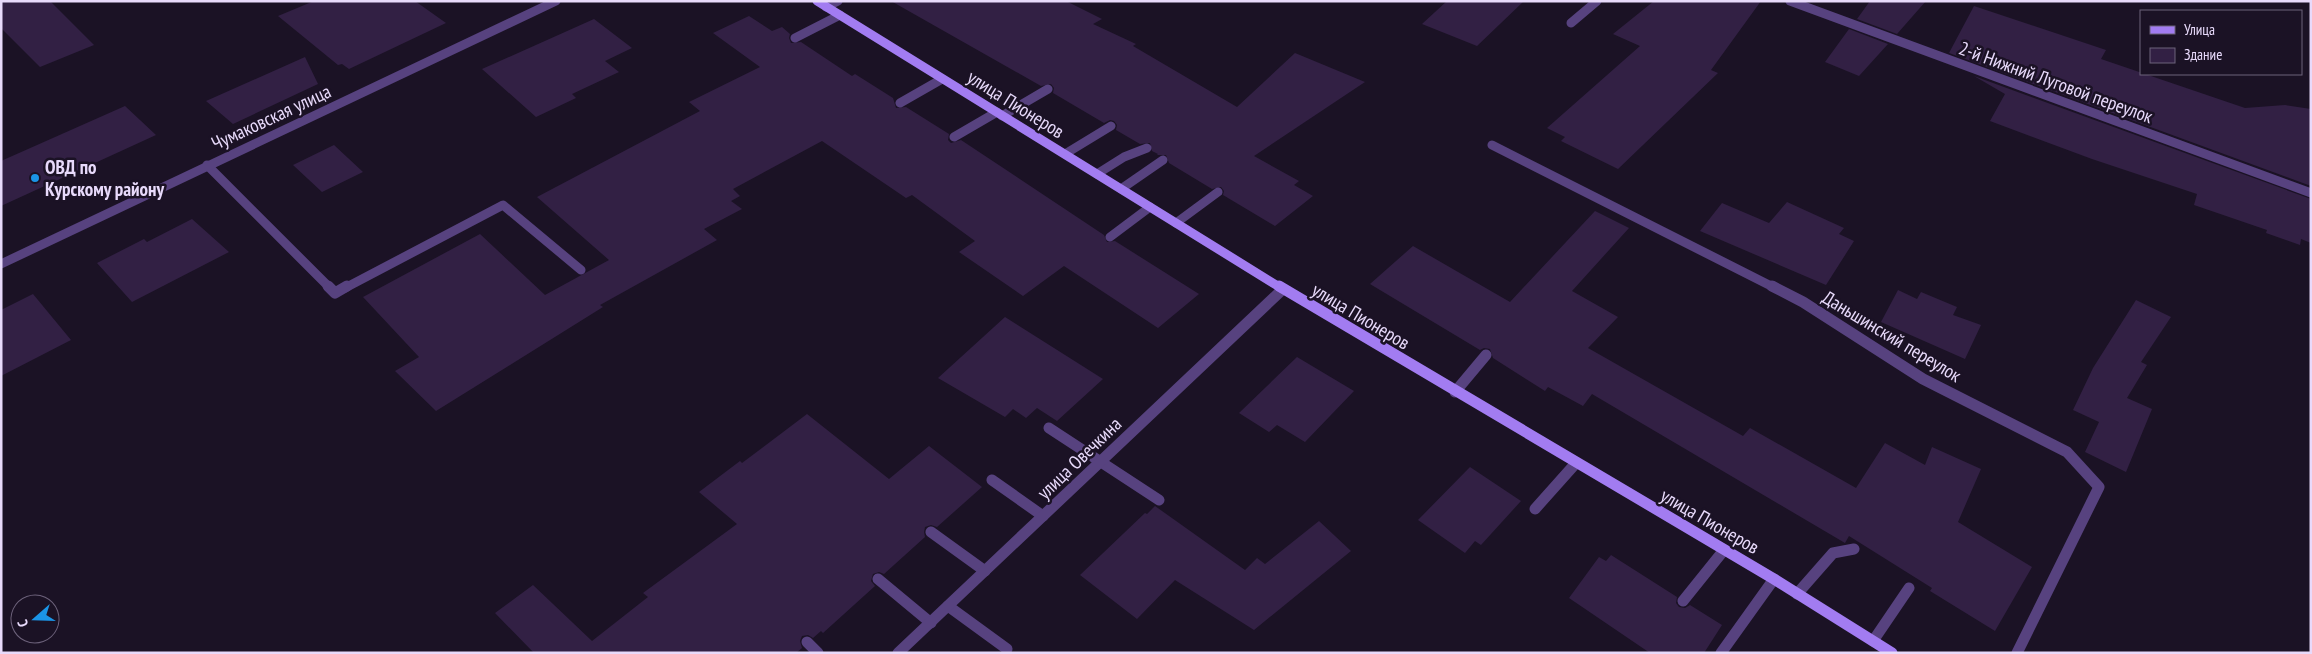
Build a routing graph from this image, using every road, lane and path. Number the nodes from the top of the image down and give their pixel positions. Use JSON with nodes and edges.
{"nodes":[{"id":1,"x":556,"y":1,"type":"edge"},
{"id":2,"x":817,"y":1,"type":"edge"},
{"id":3,"x":838,"y":1,"type":"edge"},
{"id":4,"x":1597,"y":1,"type":"edge"},
{"id":5,"x":1790,"y":1,"type":"edge"},
{"id":6,"x":826,"y":7,"type":"junction"},
{"id":7,"x":840,"y":15,"type":"junction"},
{"id":8,"x":1571,"y":24,"type":"dead end"},
{"id":9,"x":795,"y":38,"type":"dead end"},
{"id":10,"x":942,"y":79,"type":"junction"},
{"id":11,"x":1048,"y":89,"type":"dead end"},
{"id":12,"x":900,"y":103,"type":"dead end"},
{"id":13,"x":999,"y":114,"type":"junction"},
{"id":14,"x":1111,"y":126,"type":"dead end"},
{"id":15,"x":954,"y":137,"type":"dead end"},
{"id":16,"x":1492,"y":145,"type":"dead end"},
{"id":17,"x":1147,"y":148,"type":"dead end"},
{"id":18,"x":1065,"y":154,"type":"junction"},
{"id":19,"x":1163,"y":160,"type":"dead end"},
{"id":20,"x":207,"y":165,"type":"junction"},
{"id":21,"x":1097,"y":174,"type":"junction"},
{"id":22,"x":1121,"y":189,"type":"junction"},
{"id":23,"x":1218,"y":192,"type":"dead end"},
{"id":24,"x":2311,"y":193,"type":"edge"},
{"id":25,"x":1150,"y":207,"type":"junction"},
{"id":26,"x":1176,"y":223,"type":"junction"},
{"id":27,"x":1110,"y":237,"type":"dead end"},
{"id":28,"x":1,"y":264,"type":"edge"},
{"id":29,"x":581,"y":270,"type":"dead end"},
{"id":30,"x":1283,"y":289,"type":"junction"},
{"id":31,"x":1486,"y":355,"type":"dead end"},
{"id":32,"x":1455,"y":392,"type":"junction"},
{"id":33,"x":1049,"y":428,"type":"dead end"},
{"id":34,"x":1100,"y":462,"type":"junction"},
{"id":35,"x":1576,"y":463,"type":"junction"},
{"id":36,"x":992,"y":480,"type":"dead end"},
{"id":37,"x":1159,"y":500,"type":"dead end"},
{"id":38,"x":1535,"y":509,"type":"dead end"},
{"id":39,"x":1043,"y":516,"type":"junction"},
{"id":40,"x":931,"y":532,"type":"dead end"},
{"id":41,"x":1854,"y":549,"type":"dead end"},
{"id":42,"x":1724,"y":550,"type":"junction"},
{"id":43,"x":985,"y":571,"type":"junction"},
{"id":44,"x":878,"y":579,"type":"dead end"},
{"id":45,"x":1774,"y":579,"type":"junction"},
{"id":46,"x":1909,"y":588,"type":"dead end"},
{"id":47,"x":1797,"y":594,"type":"junction"},
{"id":48,"x":1683,"y":601,"type":"dead end"},
{"id":49,"x":948,"y":606,"type":"junction"},
{"id":50,"x":930,"y":623,"type":"junction"},
{"id":51,"x":1873,"y":641,"type":"junction"},
{"id":52,"x":807,"y":642,"type":"dead end"},
{"id":53,"x":1007,"y":649,"type":"dead end"},
{"id":54,"x":818,"y":653,"type":"edge"},
{"id":55,"x":898,"y":653,"type":"edge"},
{"id":56,"x":1721,"y":653,"type":"edge"},
{"id":57,"x":1892,"y":653,"type":"edge"},
{"id":58,"x":2017,"y":653,"type":"edge"}],
"edges":[{"from":1,"to":20,"type":"street","name":"Чумаковская улица"},
{"from":2,"to":6,"type":"street","name":"улица Пионеров"},
{"from":3,"to":6,"type":"street"},
{"from":4,"to":8,"type":"street"},
{"from":5,"to":24,"type":"street","name":"2-й Нижний Луговой переулок"},
{"from":6,"to":7,"type":"street","name":"улица Пионеров"},
{"from":7,"to":9,"type":"street"},
{"from":7,"to":10,"type":"street","name":"улица Пионеров"},
{"from":10,"to":12,"type":"street"},
{"from":10,"to":13,"type":"street","name":"улица Пионеров"},
{"from":11,"to":13,"type":"street"},
{"from":13,"to":15,"type":"street"},
{"from":13,"to":18,"type":"street","name":"улица Пионеров"},
{"from":14,"to":18,"type":"street"},
{"from":16,"to":58,"type":"street","name":"Даньшинский переулок"},
{"from":17,"to":21,"type":"street"},
{"from":18,"to":21,"type":"street","name":"улица Пионеров"},
{"from":19,"to":22,"type":"street"},
{"from":20,"to":28,"type":"street","name":"Чумаковская улица"},
{"from":20,"to":29,"type":"street"},
{"from":21,"to":22,"type":"street","name":"улица Пионеров"},
{"from":22,"to":25,"type":"street","name":"улица Пионеров"},
{"from":23,"to":26,"type":"street"},
{"from":25,"to":26,"type":"street","name":"улица Пионеров"},
{"from":25,"to":27,"type":"street"},
{"from":26,"to":30,"type":"street","name":"улица Пионеров"},
{"from":30,"to":32,"type":"street","name":"улица Пионеров"},
{"from":30,"to":34,"type":"street","name":"улица Овечкина"},
{"from":31,"to":32,"type":"street"},
{"from":32,"to":35,"type":"street","name":"улица Пионеров"},
{"from":33,"to":34,"type":"street"},
{"from":34,"to":37,"type":"street"},
{"from":34,"to":39,"type":"street","name":"улица Овечкина"},
{"from":35,"to":38,"type":"street"},
{"from":35,"to":42,"type":"street","name":"улица Пионеров"},
{"from":36,"to":39,"type":"street"},
{"from":39,"to":43,"type":"street","name":"улица Овечкина"},
{"from":40,"to":43,"type":"street"},
{"from":41,"to":47,"type":"street"},
{"from":42,"to":45,"type":"street","name":"улица Пионеров"},
{"from":42,"to":48,"type":"street"},
{"from":43,"to":49,"type":"street","name":"улица Овечкина"},
{"from":44,"to":50,"type":"street"},
{"from":45,"to":47,"type":"street","name":"улица Пионеров"},
{"from":45,"to":56,"type":"street"},
{"from":46,"to":51,"type":"street"},
{"from":47,"to":51,"type":"street","name":"улица Пионеров"},
{"from":49,"to":50,"type":"street","name":"улица Овечкина"},
{"from":49,"to":53,"type":"street"},
{"from":50,"to":55,"type":"street","name":"улица Овечкина"},
{"from":51,"to":57,"type":"street","name":"улица Пионеров"},
{"from":52,"to":54,"type":"street"}]}
